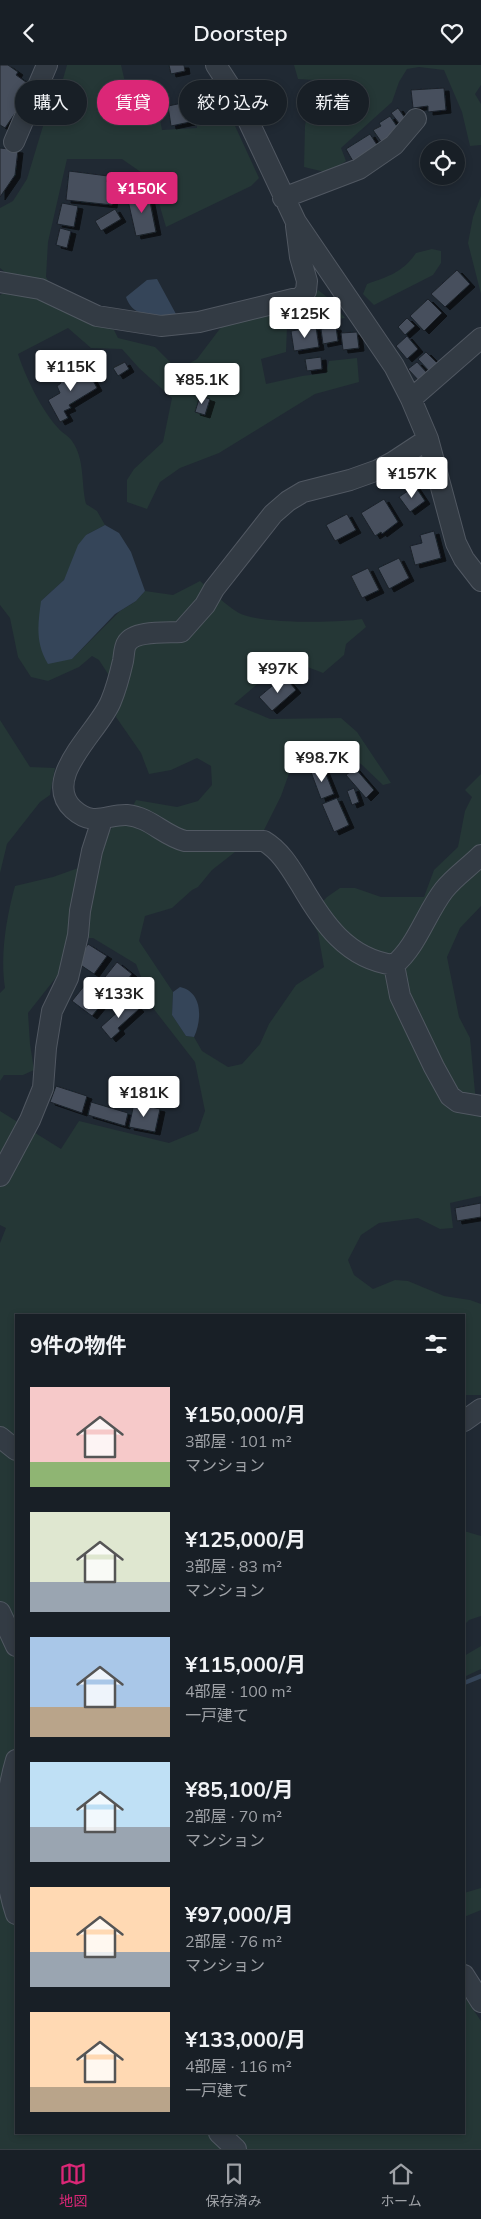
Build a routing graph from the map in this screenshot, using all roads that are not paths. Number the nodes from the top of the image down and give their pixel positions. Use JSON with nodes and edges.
{"nodes":[{"id":1,"x":47,"y":65,"type":"edge"},
{"id":2,"x":216,"y":65,"type":"edge"},
{"id":3,"x":416,"y":119,"type":"dead end"},
{"id":4,"x":14,"y":142,"type":"dead end"},
{"id":5,"x":283,"y":198,"type":"junction"},
{"id":6,"x":296,"y":222,"type":"junction"},
{"id":7,"x":0,"y":282,"type":"edge"},
{"id":8,"x":481,"y":338,"type":"edge"},
{"id":9,"x":411,"y":399,"type":"junction"},
{"id":10,"x":428,"y":439,"type":"junction"},
{"id":11,"x":481,"y":581,"type":"edge"},
{"id":12,"x":102,"y":820,"type":"junction"},
{"id":13,"x":481,"y":855,"type":"edge"},
{"id":14,"x":394,"y":965,"type":"junction"},
{"id":15,"x":481,"y":1106,"type":"edge"},
{"id":16,"x":0,"y":1176,"type":"edge"},
{"id":17,"x":481,"y":1409,"type":"edge"},
{"id":18,"x":465,"y":1420,"type":"edge"},
{"id":19,"x":0,"y":1437,"type":"edge"},
{"id":20,"x":15,"y":1449,"type":"edge"},
{"id":21,"x":0,"y":1612,"type":"edge"},
{"id":22,"x":15,"y":1644,"type":"edge"},
{"id":23,"x":15,"y":1765,"type":"edge"},
{"id":24,"x":15,"y":1910,"type":"edge"},
{"id":25,"x":465,"y":1977,"type":"edge"},
{"id":26,"x":481,"y":2002,"type":"edge"},
{"id":27,"x":221,"y":2134,"type":"edge"},
{"id":28,"x":236,"y":2149,"type":"edge"}],
"edges":[{"from":1,"to":4,"type":"street"},
{"from":2,"to":5,"type":"street"},
{"from":3,"to":5,"type":"street"},
{"from":5,"to":6,"type":"street"},
{"from":6,"to":7,"type":"street"},
{"from":6,"to":9,"type":"street"},
{"from":8,"to":9,"type":"street"},
{"from":9,"to":10,"type":"street"},
{"from":10,"to":11,"type":"street"},
{"from":10,"to":12,"type":"street"},
{"from":12,"to":14,"type":"street"},
{"from":12,"to":16,"type":"street"},
{"from":13,"to":14,"type":"street"},
{"from":14,"to":15,"type":"street"},
{"from":17,"to":18,"type":"street"},
{"from":19,"to":20,"type":"street"},
{"from":21,"to":22,"type":"street"},
{"from":23,"to":24,"type":"street"},
{"from":25,"to":26,"type":"street"},
{"from":27,"to":28,"type":"street"}]}
